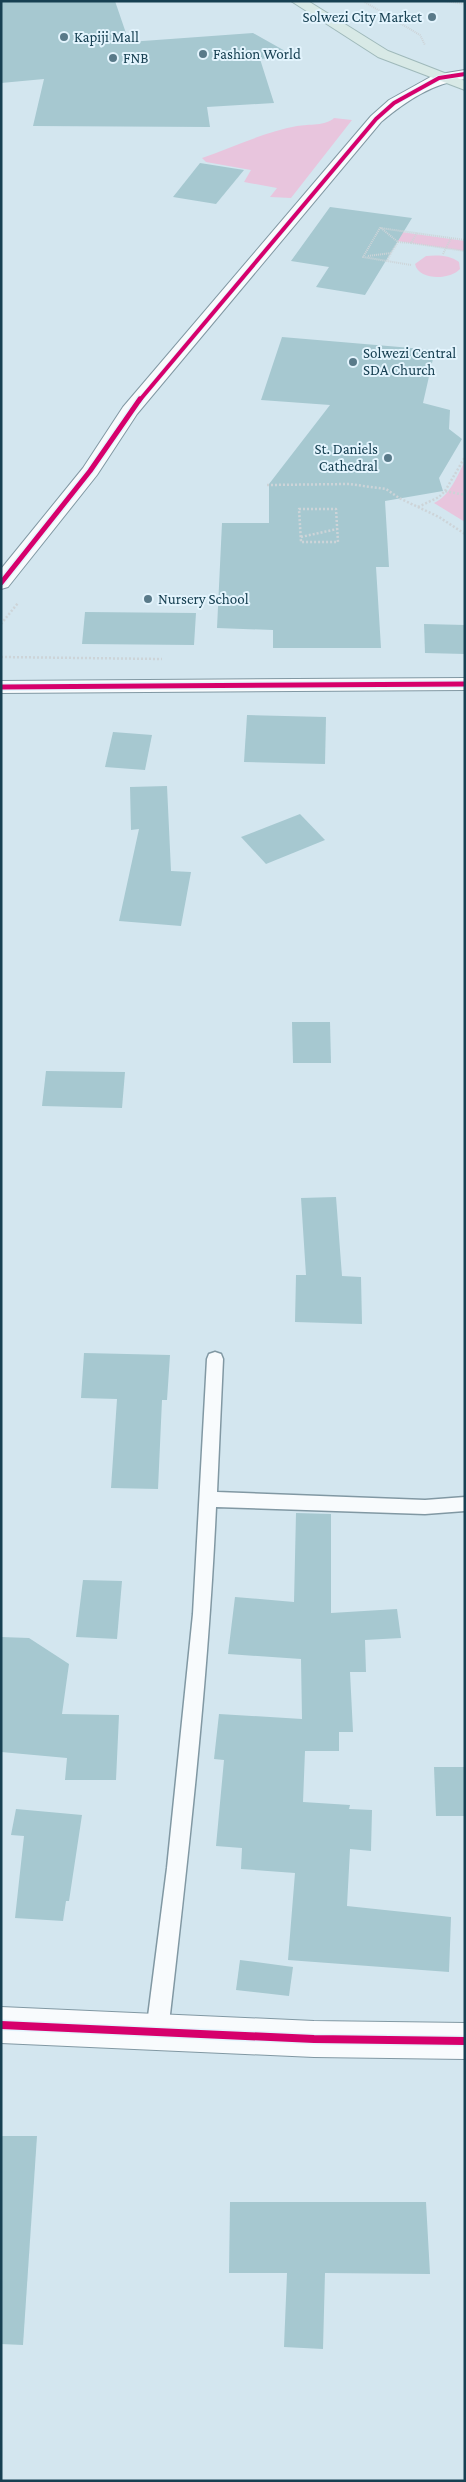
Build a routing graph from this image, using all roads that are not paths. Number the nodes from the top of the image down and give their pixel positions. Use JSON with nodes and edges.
{"nodes":[{"id":1,"x":298,"y":1,"type":"edge"},
{"id":2,"x":325,"y":1,"type":"edge"},
{"id":3,"x":368,"y":28,"type":"dead end"},
{"id":4,"x":440,"y":69,"type":"junction"},
{"id":5,"x":465,"y":70,"type":"edge"},
{"id":6,"x":465,"y":74,"type":"edge"},
{"id":7,"x":465,"y":86,"type":"edge"},
{"id":8,"x":1,"y":583,"type":"edge"},
{"id":9,"x":465,"y":684,"type":"edge"},
{"id":10,"x":1,"y":687,"type":"edge"},
{"id":11,"x":214,"y":1359,"type":"dead end"},
{"id":12,"x":207,"y":1499,"type":"junction"},
{"id":13,"x":465,"y":1504,"type":"edge"},
{"id":14,"x":1,"y":2025,"type":"edge"},
{"id":15,"x":157,"y":2032,"type":"junction"},
{"id":16,"x":465,"y":2041,"type":"edge"}],
"edges":[{"from":1,"to":4,"type":"highway"},
{"from":2,"to":3,"type":"highway"},
{"from":4,"to":5,"type":"highway"},
{"from":4,"to":6,"type":"street"},
{"from":4,"to":7,"type":"highway"},
{"from":4,"to":8,"type":"street"},
{"from":9,"to":10,"type":"street"},
{"from":11,"to":12,"type":"lane"},
{"from":12,"to":13,"type":"lane"},
{"from":12,"to":15,"type":"lane"},
{"from":14,"to":15,"type":"street"},
{"from":15,"to":16,"type":"street"}]}
